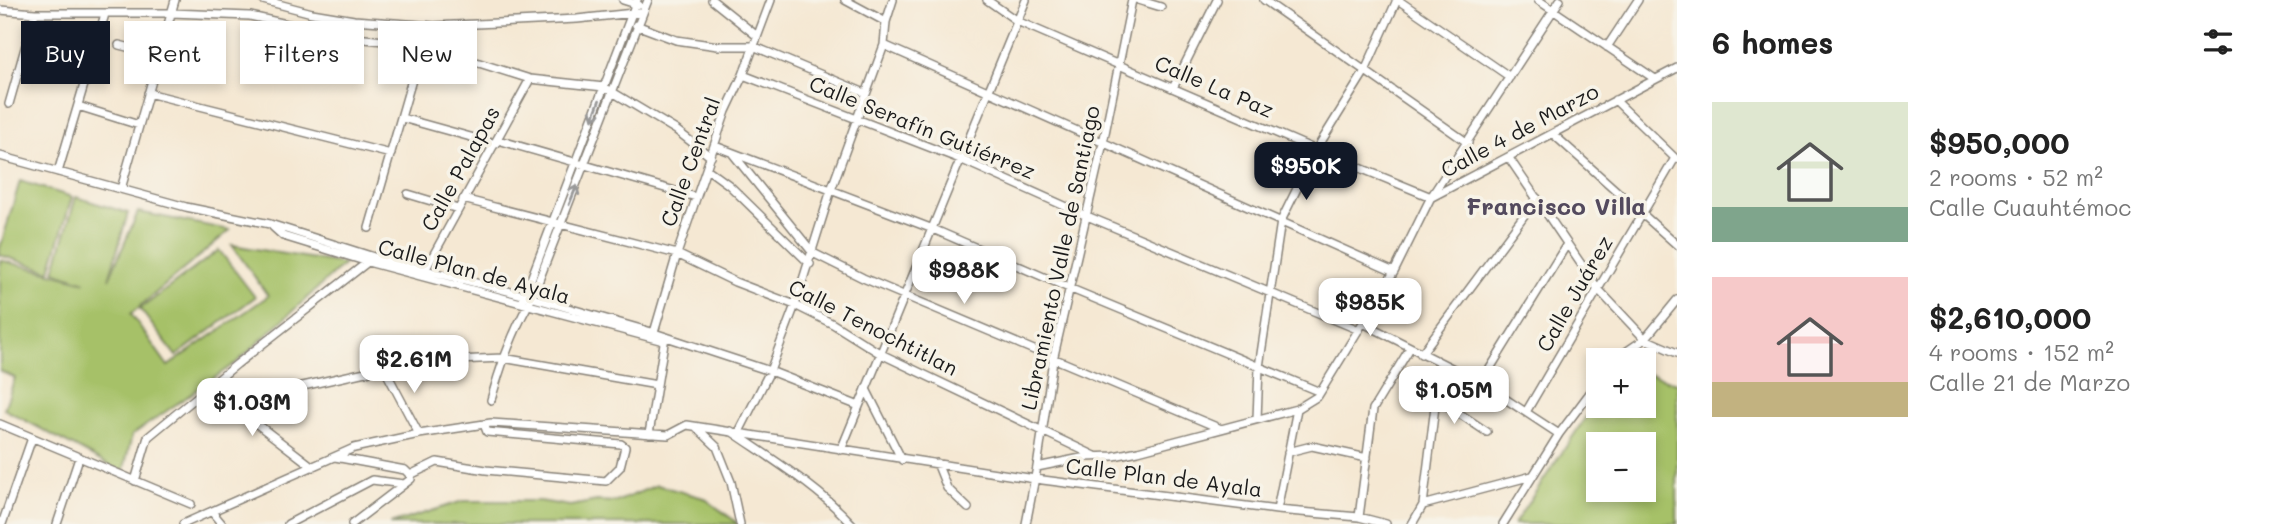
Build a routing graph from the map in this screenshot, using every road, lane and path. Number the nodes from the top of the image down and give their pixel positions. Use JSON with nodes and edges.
{"nodes":[{"id":1,"x":175,"y":0,"type":"edge"},
{"id":2,"x":263,"y":0,"type":"edge"},
{"id":3,"x":623,"y":0,"type":"edge"},
{"id":4,"x":712,"y":0,"type":"edge"},
{"id":5,"x":771,"y":0,"type":"edge"},
{"id":6,"x":845,"y":0,"type":"edge"},
{"id":7,"x":893,"y":0,"type":"edge"},
{"id":8,"x":987,"y":0,"type":"edge"},
{"id":9,"x":1026,"y":0,"type":"edge"},
{"id":10,"x":1132,"y":0,"type":"edge"},
{"id":11,"x":1138,"y":0,"type":"edge"},
{"id":12,"x":1217,"y":0,"type":"edge"},
{"id":13,"x":1264,"y":0,"type":"edge"},
{"id":14,"x":1397,"y":0,"type":"edge"},
{"id":15,"x":1538,"y":0,"type":"edge"},
{"id":16,"x":1560,"y":0,"type":"edge"},
{"id":17,"x":1638,"y":0,"type":"edge"},
{"id":18,"x":635,"y":5,"type":"edge"},
{"id":19,"x":645,"y":6,"type":"edge"},
{"id":20,"x":1161,"y":8,"type":"dead end"},
{"id":21,"x":0,"y":10,"type":"edge"},
{"id":22,"x":1553,"y":10,"type":"junction"},
{"id":23,"x":172,"y":11,"type":"junction"},
{"id":24,"x":35,"y":13,"type":"junction"},
{"id":25,"x":104,"y":14,"type":"junction"},
{"id":26,"x":169,"y":21,"type":"edge"},
{"id":27,"x":1017,"y":21,"type":"junction"},
{"id":28,"x":629,"y":22,"type":"junction"},
{"id":29,"x":886,"y":22,"type":"junction"},
{"id":30,"x":638,"y":25,"type":"junction"},
{"id":31,"x":757,"y":36,"type":"junction"},
{"id":32,"x":378,"y":40,"type":"edge"},
{"id":33,"x":884,"y":44,"type":"junction"},
{"id":34,"x":119,"y":45,"type":"dead end"},
{"id":35,"x":124,"y":46,"type":"edge"},
{"id":36,"x":753,"y":46,"type":"junction"},
{"id":37,"x":1607,"y":47,"type":"junction"},
{"id":38,"x":477,"y":62,"type":"edge"},
{"id":39,"x":1119,"y":65,"type":"junction"},
{"id":40,"x":1676,"y":70,"type":"edge"},
{"id":41,"x":1365,"y":71,"type":"junction"},
{"id":42,"x":743,"y":75,"type":"junction"},
{"id":43,"x":1510,"y":77,"type":"junction"},
{"id":44,"x":530,"y":79,"type":"junction"},
{"id":45,"x":1655,"y":79,"type":"junction"},
{"id":46,"x":151,"y":84,"type":"edge"},
{"id":47,"x":411,"y":84,"type":"edge"},
{"id":48,"x":604,"y":87,"type":"junction"},
{"id":49,"x":1173,"y":88,"type":"junction"},
{"id":50,"x":989,"y":90,"type":"junction"},
{"id":51,"x":148,"y":93,"type":"junction"},
{"id":52,"x":612,"y":93,"type":"junction"},
{"id":53,"x":865,"y":93,"type":"junction"},
{"id":54,"x":1615,"y":100,"type":"junction"},
{"id":55,"x":9,"y":104,"type":"dead end"},
{"id":56,"x":78,"y":106,"type":"junction"},
{"id":57,"x":402,"y":118,"type":"junction"},
{"id":58,"x":857,"y":120,"type":"junction"},
{"id":59,"x":139,"y":125,"type":"junction"},
{"id":60,"x":1553,"y":134,"type":"junction"},
{"id":61,"x":497,"y":142,"type":"junction"},
{"id":62,"x":1103,"y":143,"type":"junction"},
{"id":63,"x":1468,"y":143,"type":"junction"},
{"id":64,"x":715,"y":146,"type":"junction"},
{"id":65,"x":1316,"y":150,"type":"junction"},
{"id":66,"x":731,"y":152,"type":"junction"},
{"id":67,"x":391,"y":154,"type":"junction"},
{"id":68,"x":0,"y":156,"type":"edge"},
{"id":69,"x":712,"y":157,"type":"junction"},
{"id":70,"x":1509,"y":158,"type":"junction"},
{"id":71,"x":960,"y":159,"type":"junction"},
{"id":72,"x":1676,"y":159,"type":"edge"},
{"id":73,"x":576,"y":162,"type":"junction"},
{"id":74,"x":585,"y":165,"type":"junction"},
{"id":75,"x":707,"y":169,"type":"junction"},
{"id":76,"x":58,"y":172,"type":"junction"},
{"id":77,"x":121,"y":189,"type":"junction"},
{"id":78,"x":831,"y":190,"type":"junction"},
{"id":79,"x":408,"y":194,"type":"dead end"},
{"id":80,"x":696,"y":197,"type":"junction"},
{"id":81,"x":1431,"y":197,"type":"junction"},
{"id":82,"x":463,"y":198,"type":"junction"},
{"id":83,"x":1537,"y":198,"type":"junction"},
{"id":84,"x":457,"y":209,"type":"junction"},
{"id":85,"x":1642,"y":214,"type":"junction"},
{"id":86,"x":1087,"y":216,"type":"junction"},
{"id":87,"x":1281,"y":221,"type":"junction"},
{"id":88,"x":552,"y":222,"type":"junction"},
{"id":89,"x":562,"y":224,"type":"junction"},
{"id":90,"x":369,"y":228,"type":"dead end"},
{"id":91,"x":933,"y":229,"type":"junction"},
{"id":92,"x":1567,"y":244,"type":"junction"},
{"id":93,"x":1677,"y":245,"type":"edge"},
{"id":94,"x":813,"y":253,"type":"junction"},
{"id":95,"x":677,"y":254,"type":"junction"},
{"id":96,"x":371,"y":260,"type":"junction"},
{"id":97,"x":810,"y":264,"type":"junction"},
{"id":98,"x":1394,"y":272,"type":"junction"},
{"id":99,"x":423,"y":273,"type":"junction"},
{"id":100,"x":1069,"y":288,"type":"junction"},
{"id":101,"x":1598,"y":289,"type":"junction"},
{"id":102,"x":1269,"y":293,"type":"junction"},
{"id":103,"x":903,"y":296,"type":"junction"},
{"id":104,"x":1677,"y":300,"type":"edge"},
{"id":105,"x":526,"y":302,"type":"junction"},
{"id":106,"x":795,"y":305,"type":"junction"},
{"id":107,"x":1361,"y":326,"type":"junction"},
{"id":108,"x":654,"y":336,"type":"junction"},
{"id":109,"x":665,"y":339,"type":"junction"},
{"id":110,"x":1645,"y":339,"type":"junction"},
{"id":111,"x":1410,"y":348,"type":"junction"},
{"id":112,"x":1632,"y":348,"type":"edge"},
{"id":113,"x":1677,"y":353,"type":"edge"},
{"id":114,"x":881,"y":354,"type":"junction"},
{"id":115,"x":1421,"y":354,"type":"junction"},
{"id":116,"x":503,"y":358,"type":"junction"},
{"id":117,"x":1053,"y":360,"type":"junction"},
{"id":118,"x":1259,"y":367,"type":"junction"},
{"id":119,"x":384,"y":368,"type":"junction"},
{"id":120,"x":1452,"y":369,"type":"junction"},
{"id":121,"x":770,"y":371,"type":"junction"},
{"id":122,"x":1481,"y":383,"type":"junction"},
{"id":123,"x":657,"y":385,"type":"junction"},
{"id":124,"x":209,"y":387,"type":"junction"},
{"id":125,"x":866,"y":389,"type":"junction"},
{"id":126,"x":1320,"y":392,"type":"junction"},
{"id":127,"x":1436,"y":398,"type":"junction"},
{"id":128,"x":1586,"y":398,"type":"edge"},
{"id":129,"x":491,"y":400,"type":"dead end"},
{"id":130,"x":859,"y":406,"type":"junction"},
{"id":131,"x":236,"y":409,"type":"junction"},
{"id":132,"x":1297,"y":409,"type":"junction"},
{"id":133,"x":1526,"y":412,"type":"junction"},
{"id":134,"x":1257,"y":419,"type":"junction"},
{"id":135,"x":0,"y":424,"type":"edge"},
{"id":136,"x":484,"y":424,"type":"junction"},
{"id":137,"x":696,"y":426,"type":"junction"},
{"id":138,"x":1220,"y":428,"type":"junction"},
{"id":139,"x":735,"y":431,"type":"junction"},
{"id":140,"x":1042,"y":432,"type":"junction"},
{"id":141,"x":1487,"y":432,"type":"dead end"},
{"id":142,"x":419,"y":434,"type":"junction"},
{"id":143,"x":649,"y":434,"type":"junction"},
{"id":144,"x":1559,"y":434,"type":"junction"},
{"id":145,"x":34,"y":439,"type":"junction"},
{"id":146,"x":841,"y":450,"type":"junction"},
{"id":147,"x":1288,"y":452,"type":"junction"},
{"id":148,"x":335,"y":457,"type":"junction"},
{"id":149,"x":1099,"y":457,"type":"junction"},
{"id":150,"x":79,"y":458,"type":"junction"},
{"id":151,"x":1367,"y":458,"type":"junction"},
{"id":152,"x":902,"y":460,"type":"junction"},
{"id":153,"x":937,"y":463,"type":"junction"},
{"id":154,"x":313,"y":467,"type":"junction"},
{"id":155,"x":1037,"y":467,"type":"junction"},
{"id":156,"x":410,"y":475,"type":"junction"},
{"id":157,"x":1533,"y":476,"type":"junction"},
{"id":158,"x":1035,"y":479,"type":"junction"},
{"id":159,"x":135,"y":481,"type":"junction"},
{"id":160,"x":404,"y":484,"type":"junction"},
{"id":161,"x":191,"y":503,"type":"dead end"},
{"id":162,"x":1423,"y":505,"type":"junction"},
{"id":163,"x":968,"y":508,"type":"dead end"},
{"id":164,"x":1277,"y":510,"type":"junction"},
{"id":165,"x":212,"y":512,"type":"junction"},
{"id":166,"x":1359,"y":517,"type":"junction"},
{"id":167,"x":4,"y":524,"type":"edge"},
{"id":168,"x":57,"y":524,"type":"edge"},
{"id":169,"x":183,"y":524,"type":"edge"},
{"id":170,"x":222,"y":524,"type":"edge"},
{"id":171,"x":289,"y":524,"type":"edge"},
{"id":172,"x":352,"y":524,"type":"edge"},
{"id":173,"x":740,"y":524,"type":"edge"},
{"id":174,"x":852,"y":524,"type":"edge"},
{"id":175,"x":1026,"y":524,"type":"edge"},
{"id":176,"x":1386,"y":524,"type":"edge"},
{"id":177,"x":1412,"y":524,"type":"edge"},
{"id":178,"x":1503,"y":524,"type":"edge"}],
"edges":[{"from":1,"to":23,"type":"street"},
{"from":2,"to":18,"type":"street"},
{"from":3,"to":18,"type":"street"},
{"from":4,"to":31,"type":"street"},
{"from":5,"to":31,"type":"street","name":"Calle Central"},
{"from":6,"to":29,"type":"street"},
{"from":7,"to":29,"type":"street"},
{"from":8,"to":27,"type":"street","name":"Calle La Paz"},
{"from":9,"to":27,"type":"street"},
{"from":10,"to":39,"type":"street","name":"Libramiento Valle de Santiago"},
{"from":11,"to":20,"type":"street"},
{"from":12,"to":49,"type":"street"},
{"from":13,"to":41,"type":"street"},
{"from":14,"to":41,"type":"street"},
{"from":14,"to":43,"type":"street"},
{"from":15,"to":22,"type":"street"},
{"from":16,"to":22,"type":"street"},
{"from":17,"to":37,"type":"street"},
{"from":18,"to":19,"type":"street"},
{"from":18,"to":28,"type":"street"},
{"from":19,"to":30,"type":"street"},
{"from":21,"to":24,"type":"street"},
{"from":22,"to":37,"type":"street"},
{"from":22,"to":43,"type":"street"},
{"from":23,"to":25,"type":"street"},
{"from":23,"to":26,"type":"street"},
{"from":23,"to":32,"type":"street"},
{"from":24,"to":25,"type":"street"},
{"from":24,"to":55,"type":"street"},
{"from":25,"to":56,"type":"street"},
{"from":27,"to":39,"type":"street","name":"Calle La Paz"},
{"from":27,"to":50,"type":"street"},
{"from":28,"to":30,"type":"street"},
{"from":28,"to":48,"type":"street"},
{"from":29,"to":33,"type":"street"},
{"from":30,"to":36,"type":"street"},
{"from":30,"to":52,"type":"street"},
{"from":31,"to":36,"type":"street","name":"Calle Central"},
{"from":33,"to":50,"type":"street"},
{"from":33,"to":53,"type":"street"},
{"from":34,"to":35,"type":"street"},
{"from":36,"to":42,"type":"street","name":"Calle Central"},
{"from":36,"to":53,"type":"street"},
{"from":37,"to":45,"type":"street"},
{"from":38,"to":44,"type":"street"},
{"from":39,"to":49,"type":"street","name":"Calle La Paz"},
{"from":39,"to":62,"type":"street","name":"Libramiento Valle de Santiago"},
{"from":40,"to":45,"type":"street","name":"Calle 4 de Marzo"},
{"from":41,"to":63,"type":"street"},
{"from":41,"to":65,"type":"street"},
{"from":42,"to":58,"type":"street","name":"Calle Serafín Gutiérrez"},
{"from":42,"to":64,"type":"street","name":"Calle Central"},
{"from":43,"to":63,"type":"street"},
{"from":44,"to":48,"type":"street"},
{"from":44,"to":61,"type":"street","name":"Calle Palapas"},
{"from":45,"to":54,"type":"street","name":"Calle 4 de Marzo"},
{"from":46,"to":51,"type":"street"},
{"from":47,"to":57,"type":"street"},
{"from":48,"to":52,"type":"street"},
{"from":48,"to":73,"type":"street","one_way":true},
{"from":49,"to":65,"type":"street","name":"Calle La Paz"},
{"from":50,"to":62,"type":"street"},
{"from":50,"to":71,"type":"street"},
{"from":51,"to":59,"type":"street"},
{"from":51,"to":67,"type":"street"},
{"from":52,"to":69,"type":"street"},
{"from":52,"to":74,"type":"street"},
{"from":53,"to":58,"type":"street"},
{"from":54,"to":60,"type":"street","name":"Calle 4 de Marzo"},
{"from":54,"to":72,"type":"street"},
{"from":56,"to":59,"type":"street"},
{"from":56,"to":76,"type":"street"},
{"from":57,"to":61,"type":"street"},
{"from":57,"to":67,"type":"street"},
{"from":58,"to":71,"type":"street","name":"Calle Serafín Gutiérrez"},
{"from":58,"to":78,"type":"street"},
{"from":59,"to":77,"type":"street"},
{"from":60,"to":70,"type":"street","name":"Calle 4 de Marzo"},
{"from":60,"to":85,"type":"street"},
{"from":61,"to":73,"type":"street"},
{"from":61,"to":82,"type":"street","name":"Calle Palapas"},
{"from":62,"to":86,"type":"street","name":"Libramiento Valle de Santiago"},
{"from":62,"to":87,"type":"street"},
{"from":63,"to":81,"type":"street"},
{"from":64,"to":66,"type":"street"},
{"from":64,"to":69,"type":"street","name":"Calle Central"},
{"from":65,"to":81,"type":"street","name":"Calle La Paz"},
{"from":65,"to":87,"type":"street"},
{"from":66,"to":78,"type":"street"},
{"from":66,"to":94,"type":"street"},
{"from":67,"to":90,"type":"street"},
{"from":68,"to":76,"type":"street","name":"Calle Plan de Ayala"},
{"from":69,"to":75,"type":"street","name":"Calle Central"},
{"from":70,"to":81,"type":"street","name":"Calle 4 de Marzo"},
{"from":70,"to":83,"type":"street"},
{"from":71,"to":86,"type":"street","name":"Calle Serafín Gutiérrez"},
{"from":71,"to":91,"type":"street"},
{"from":72,"to":85,"type":"street","name":"Calle Juárez"},
{"from":73,"to":74,"type":"street"},
{"from":73,"to":88,"type":"street"},
{"from":74,"to":80,"type":"street"},
{"from":89,"to":74,"type":"street","one_way":true},
{"from":75,"to":80,"type":"street","name":"Calle Central"},
{"from":75,"to":97,"type":"street"},
{"from":76,"to":77,"type":"street","name":"Calle Plan de Ayala"},
{"from":77,"to":96,"type":"street","name":"Calle Plan de Ayala"},
{"from":78,"to":91,"type":"street"},
{"from":78,"to":94,"type":"street"},
{"from":79,"to":84,"type":"street"},
{"from":80,"to":95,"type":"street","name":"Calle Central"},
{"from":81,"to":98,"type":"street","name":"Calle 4 de Marzo"},
{"from":82,"to":84,"type":"street","name":"Calle Palapas"},
{"from":82,"to":88,"type":"street","name":"Calle Tenochtitlan"},
{"from":83,"to":92,"type":"street"},
{"from":83,"to":115,"type":"street"},
{"from":84,"to":99,"type":"street","name":"Calle Palapas"},
{"from":85,"to":93,"type":"street"},
{"from":85,"to":101,"type":"street","name":"Calle Juárez"},
{"from":86,"to":100,"type":"street","name":"Libramiento Valle de Santiago"},
{"from":86,"to":102,"type":"street","name":"Calle Serafín Gutiérrez"},
{"from":87,"to":98,"type":"street"},
{"from":87,"to":102,"type":"street"},
{"from":88,"to":89,"type":"street","name":"Calle Tenochtitlan"},
{"from":88,"to":105,"type":"street"},
{"from":89,"to":95,"type":"street","name":"Calle Tenochtitlan"},
{"from":89,"to":105,"type":"street"},
{"from":91,"to":100,"type":"street"},
{"from":91,"to":103,"type":"street"},
{"from":92,"to":101,"type":"street"},
{"from":92,"to":122,"type":"street"},
{"from":94,"to":97,"type":"street"},
{"from":94,"to":103,"type":"street"},
{"from":95,"to":106,"type":"street","name":"Calle Tenochtitlan"},
{"from":95,"to":108,"type":"street","name":"Calle Central"},
{"from":96,"to":99,"type":"street","name":"Calle Plan de Ayala"},
{"from":96,"to":124,"type":"street"},
{"from":97,"to":106,"type":"street"},
{"from":98,"to":107,"type":"street","name":"Calle 4 de Marzo"},
{"from":99,"to":105,"type":"street","name":"Calle Plan de Ayala"},
{"from":100,"to":117,"type":"street","name":"Libramiento Valle de Santiago"},
{"from":100,"to":118,"type":"street"},
{"from":101,"to":110,"type":"street"},
{"from":101,"to":133,"type":"street","name":"Calle Juárez"},
{"from":102,"to":107,"type":"street","name":"Calle Serafín Gutiérrez"},
{"from":102,"to":118,"type":"street"},
{"from":103,"to":114,"type":"street"},
{"from":103,"to":117,"type":"street"},
{"from":104,"to":110,"type":"street"},
{"from":105,"to":108,"type":"street","name":"Calle Plan de Ayala"},
{"from":105,"to":116,"type":"street"},
{"from":106,"to":114,"type":"street","name":"Calle Tenochtitlan"},
{"from":106,"to":121,"type":"street"},
{"from":107,"to":111,"type":"street","name":"Calle Serafín Gutiérrez"},
{"from":107,"to":126,"type":"street","name":"Calle 4 de Marzo"},
{"from":108,"to":109,"type":"street","name":"Calle Plan de Ayala"},
{"from":109,"to":121,"type":"street","name":"Calle Plan de Ayala"},
{"from":109,"to":123,"type":"street"},
{"from":110,"to":112,"type":"street"},
{"from":110,"to":113,"type":"street"},
{"from":111,"to":115,"type":"street","name":"Calle Serafín Gutiérrez"},
{"from":111,"to":151,"type":"street"},
{"from":114,"to":125,"type":"street"},
{"from":114,"to":140,"type":"street","name":"Calle Tenochtitlan"},
{"from":115,"to":120,"type":"street","name":"Calle Serafín Gutiérrez"},
{"from":116,"to":119,"type":"street"},
{"from":116,"to":123,"type":"street"},
{"from":116,"to":129,"type":"street"},
{"from":117,"to":138,"type":"street"},
{"from":117,"to":140,"type":"street","name":"Libramiento Valle de Santiago"},
{"from":118,"to":126,"type":"street"},
{"from":118,"to":134,"type":"street"},
{"from":119,"to":131,"type":"street"},
{"from":119,"to":142,"type":"street"},
{"from":120,"to":122,"type":"street","name":"Calle Serafín Gutiérrez"},
{"from":120,"to":127,"type":"street"},
{"from":121,"to":130,"type":"street","name":"Calle Plan de Ayala"},
{"from":121,"to":139,"type":"street"},
{"from":122,"to":133,"type":"street","name":"Calle Serafín Gutiérrez"},
{"from":123,"to":143,"type":"street"},
{"from":124,"to":131,"type":"street"},
{"from":124,"to":159,"type":"street"},
{"from":125,"to":130,"type":"street"},
{"from":125,"to":152,"type":"street"},
{"from":126,"to":132,"type":"street","name":"Calle 4 de Marzo"},
{"from":127,"to":141,"type":"street"},
{"from":127,"to":162,"type":"street"},
{"from":128,"to":144,"type":"street"},
{"from":130,"to":146,"type":"street"},
{"from":131,"to":154,"type":"street"},
{"from":132,"to":134,"type":"street","name":"Calle 4 de Marzo"},
{"from":132,"to":147,"type":"street"},
{"from":133,"to":144,"type":"street","name":"Calle Serafín Gutiérrez"},
{"from":134,"to":138,"type":"street","name":"Calle 4 de Marzo"},
{"from":135,"to":145,"type":"street"},
{"from":136,"to":142,"type":"street"},
{"from":136,"to":143,"type":"street"},
{"from":136,"to":156,"type":"street"},
{"from":137,"to":139,"type":"street","name":"Calle Plan de Ayala"},
{"from":137,"to":143,"type":"street"},
{"from":137,"to":173,"type":"street"},
{"from":138,"to":149,"type":"street","name":"Calle 4 de Marzo"},
{"from":139,"to":146,"type":"street","name":"Calle Plan de Ayala"},
{"from":139,"to":174,"type":"street"},
{"from":140,"to":149,"type":"street","name":"Calle Tenochtitlan"},
{"from":140,"to":155,"type":"street","name":"Libramiento Valle de Santiago"},
{"from":142,"to":148,"type":"street"},
{"from":144,"to":157,"type":"street"},
{"from":145,"to":150,"type":"street"},
{"from":145,"to":167,"type":"street"},
{"from":146,"to":152,"type":"street","name":"Calle Plan de Ayala"},
{"from":147,"to":151,"type":"street"},
{"from":147,"to":164,"type":"street"},
{"from":148,"to":154,"type":"street"},
{"from":148,"to":156,"type":"street"},
{"from":149,"to":155,"type":"street","name":"Calle 4 de Marzo"},
{"from":150,"to":159,"type":"street"},
{"from":150,"to":168,"type":"street"},
{"from":151,"to":166,"type":"street"},
{"from":152,"to":153,"type":"street","name":"Calle Plan de Ayala"},
{"from":153,"to":158,"type":"street","name":"Calle Plan de Ayala"},
{"from":153,"to":163,"type":"street"},
{"from":154,"to":165,"type":"street"},
{"from":155,"to":158,"type":"street","name":"Libramiento Valle de Santiago"},
{"from":156,"to":160,"type":"street"},
{"from":157,"to":162,"type":"street"},
{"from":157,"to":178,"type":"street"},
{"from":158,"to":164,"type":"street","name":"Calle Plan de Ayala"},
{"from":158,"to":175,"type":"street","name":"Libramiento Valle de Santiago"},
{"from":159,"to":161,"type":"street"},
{"from":160,"to":171,"type":"street"},
{"from":160,"to":172,"type":"street"},
{"from":162,"to":177,"type":"street"},
{"from":164,"to":166,"type":"street","name":"Calle Plan de Ayala"},
{"from":165,"to":169,"type":"street"},
{"from":165,"to":170,"type":"street"},
{"from":166,"to":176,"type":"street","name":"Calle Plan de Ayala"}]}
